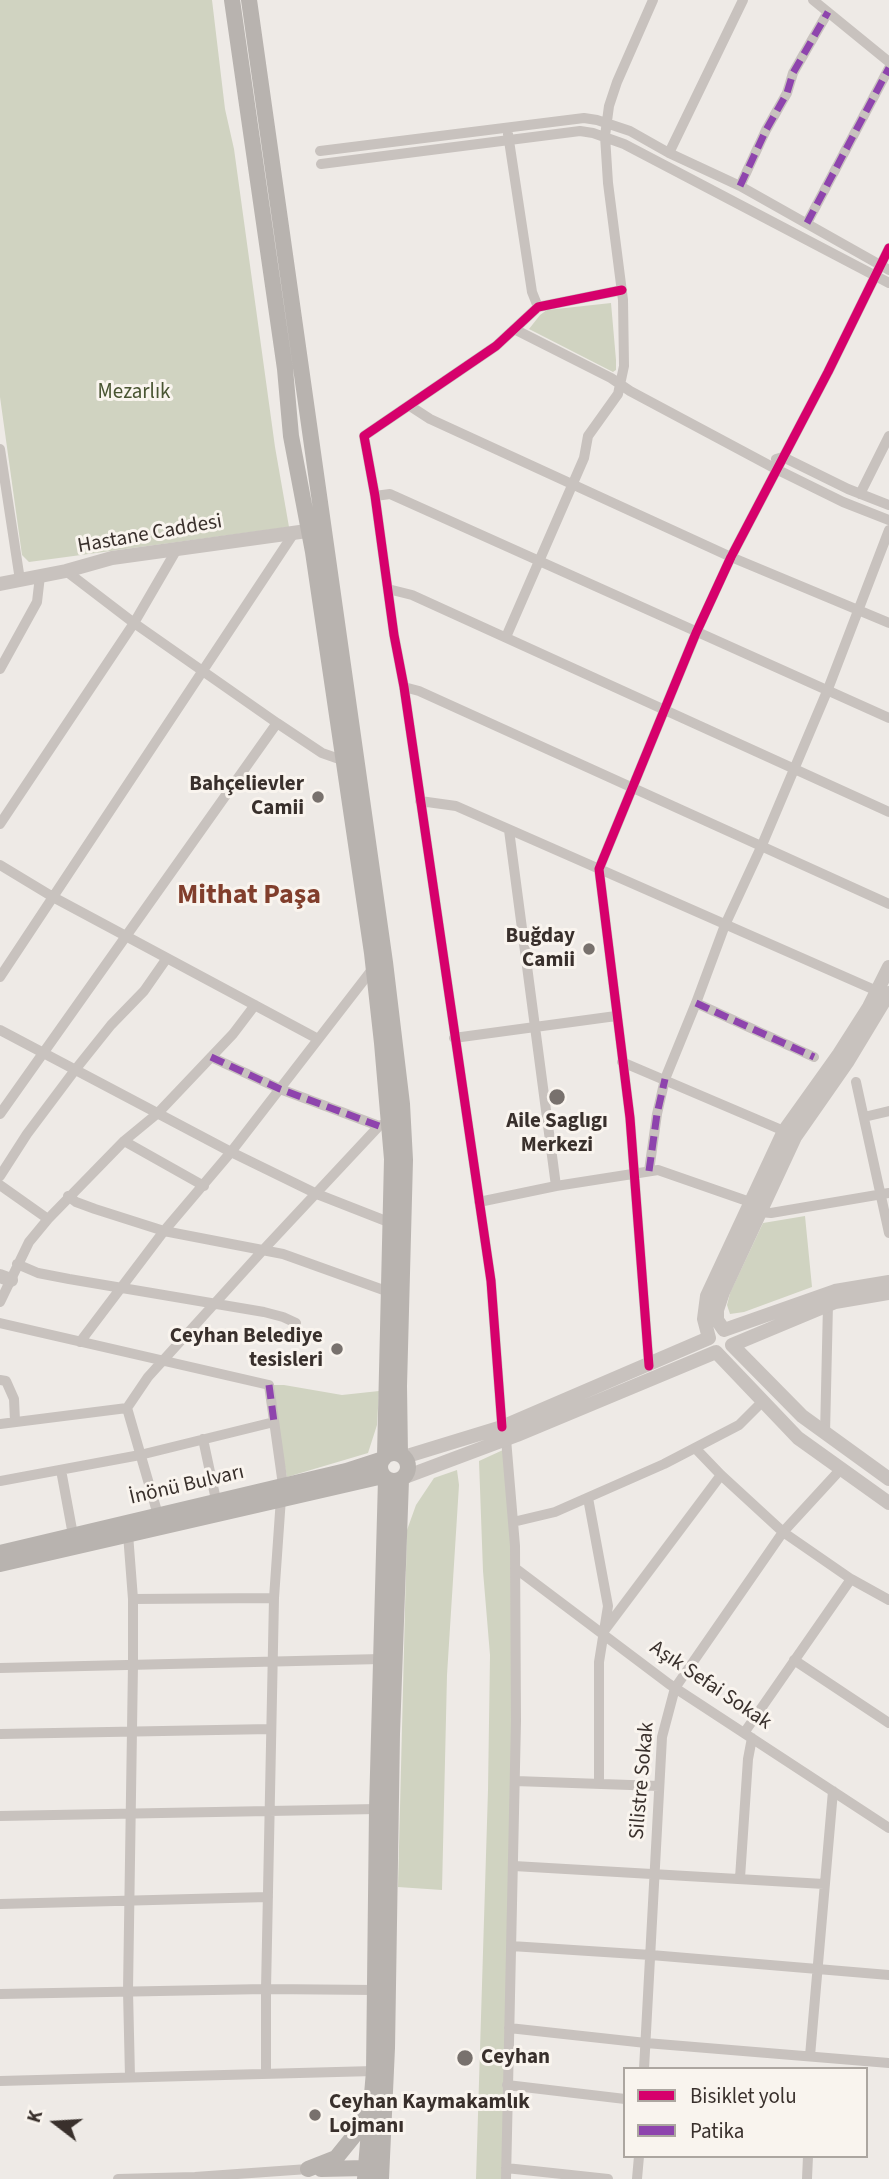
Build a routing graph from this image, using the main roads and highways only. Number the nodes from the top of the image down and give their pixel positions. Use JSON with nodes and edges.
{"nodes":[{"id":1,"x":232,"y":0,"type":"edge"},
{"id":2,"x":249,"y":0,"type":"edge"},
{"id":3,"x":312,"y":442,"type":"junction"},
{"id":4,"x":293,"y":445,"type":"junction"},
{"id":5,"x":321,"y":504,"type":"junction"},
{"id":6,"x":303,"y":510,"type":"junction"},
{"id":7,"x":393,"y":1456,"type":"junction"},
{"id":8,"x":394,"y":1478,"type":"junction"},
{"id":9,"x":282,"y":1492,"type":"junction"},
{"id":10,"x":0,"y":1553,"type":"edge"},
{"id":11,"x":0,"y":1564,"type":"edge"},
{"id":12,"x":370,"y":2107,"type":"junction"},
{"id":13,"x":375,"y":2148,"type":"junction"},
{"id":14,"x":336,"y":2158,"type":"junction"},
{"id":15,"x":365,"y":2173,"type":"edge"},
{"id":16,"x":382,"y":2176,"type":"edge"}],
"edges":[{"from":1,"to":4,"type":"main road"},
{"from":2,"to":3,"type":"main road"},
{"from":3,"to":4,"type":"main road"},
{"from":3,"to":5,"type":"main road"},
{"from":4,"to":6,"type":"main road"},
{"from":5,"to":6,"type":"main road"},
{"from":5,"to":7,"type":"main road"},
{"from":6,"to":7,"type":"main road"},
{"from":7,"to":8,"type":"main road"},
{"from":7,"to":8,"type":"main road"},
{"from":7,"to":9,"type":"main road","name":"İnönü Bulvarı"},
{"from":8,"to":9,"type":"main road","name":"İnönü Bulvarı"},
{"from":8,"to":12,"type":"main road"},
{"from":8,"to":13,"type":"main road"},
{"from":9,"to":10,"type":"main road","name":"İnönü Bulvarı"},
{"from":9,"to":11,"type":"main road","name":"İnönü Bulvarı"},
{"from":12,"to":13,"type":"main road"},
{"from":12,"to":14,"type":"main road"},
{"from":13,"to":14,"type":"main road"},
{"from":13,"to":15,"type":"main road"},
{"from":13,"to":16,"type":"main road"},
{"from":14,"to":15,"type":"main road"},
{"from":15,"to":16,"type":"main road"}]}
